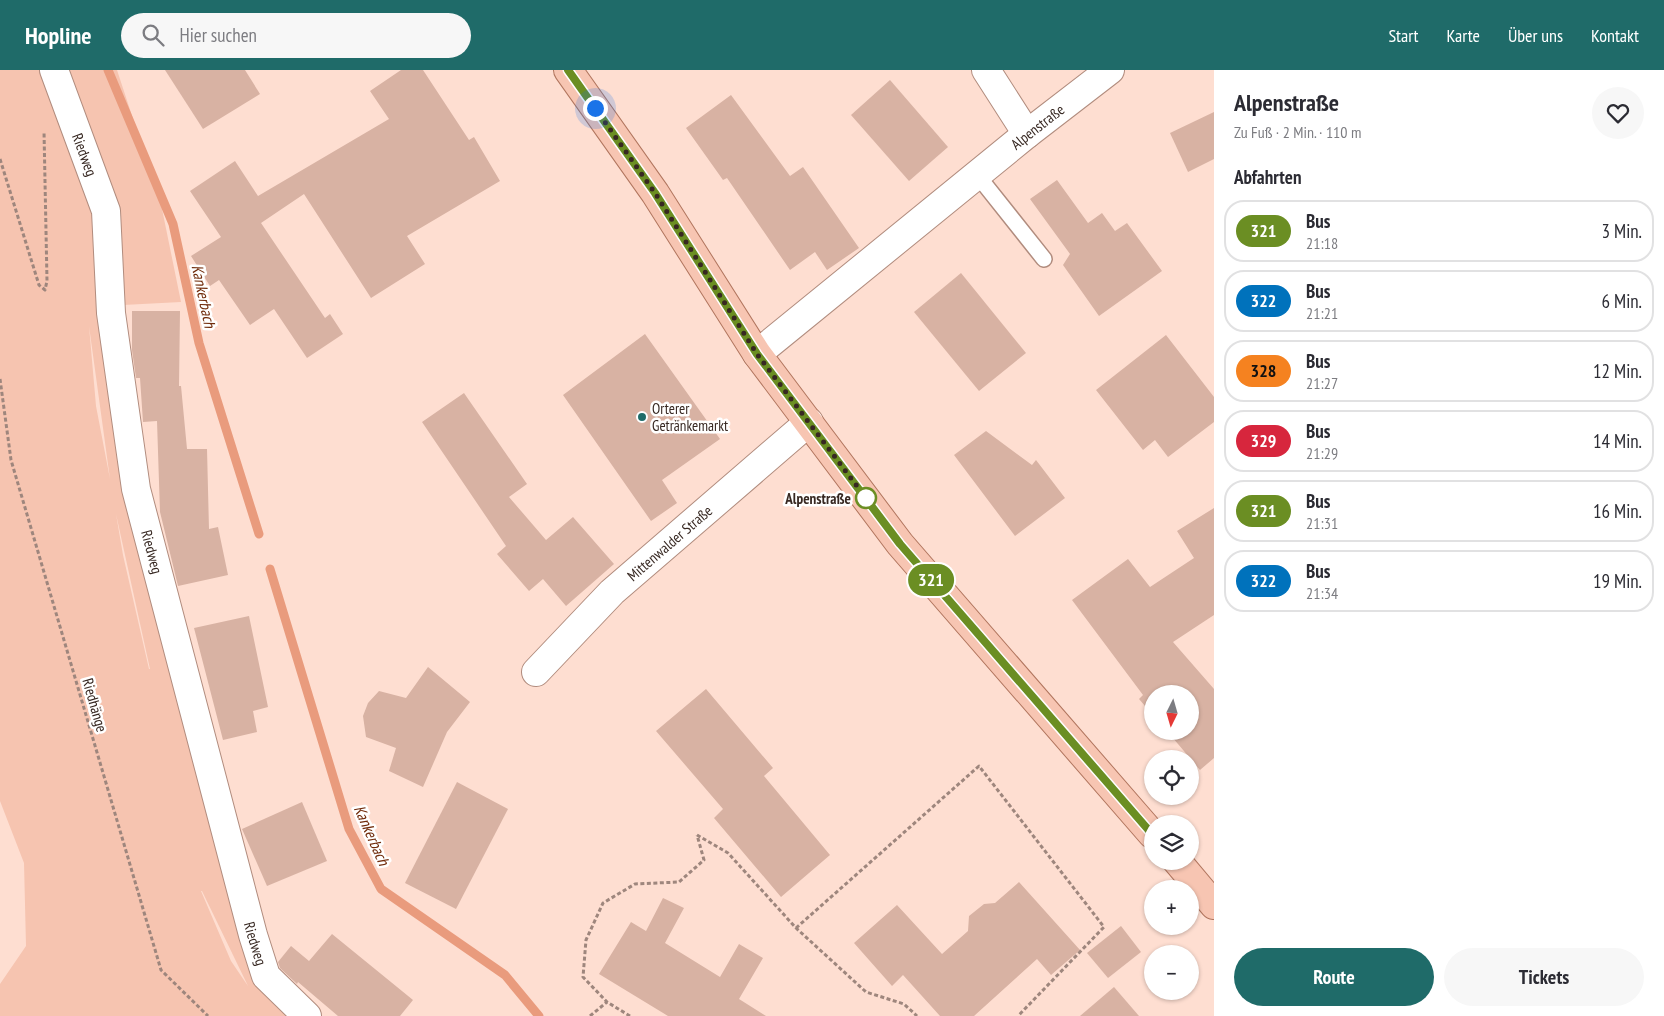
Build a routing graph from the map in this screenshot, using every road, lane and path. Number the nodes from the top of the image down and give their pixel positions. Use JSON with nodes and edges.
{"nodes":[{"id":1,"x":54,"y":70,"type":"edge"},
{"id":2,"x":568,"y":70,"type":"edge"},
{"id":3,"x":986,"y":70,"type":"edge"},
{"id":4,"x":1104,"y":72,"type":"edge"},
{"id":5,"x":44,"y":128,"type":"dead end"},
{"id":6,"x":1027,"y":134,"type":"junction"},
{"id":7,"x":0,"y":159,"type":"edge"},
{"id":8,"x":978,"y":176,"type":"junction"},
{"id":9,"x":1044,"y":260,"type":"dead end"},
{"id":10,"x":757,"y":354,"type":"junction"},
{"id":11,"x":0,"y":379,"type":"edge"},
{"id":12,"x":809,"y":422,"type":"junction"},
{"id":13,"x":536,"y":672,"type":"dead end"},
{"id":14,"x":1144,"y":825,"type":"edge"},
{"id":15,"x":1185,"y":870,"type":"edge"},
{"id":16,"x":1214,"y":905,"type":"edge"},
{"id":17,"x":796,"y":928,"type":"junction"},
{"id":18,"x":607,"y":1002,"type":"junction"},
{"id":19,"x":208,"y":1016,"type":"edge"},
{"id":20,"x":307,"y":1016,"type":"edge"},
{"id":21,"x":590,"y":1016,"type":"edge"},
{"id":22,"x":630,"y":1016,"type":"edge"},
{"id":23,"x":917,"y":1016,"type":"edge"},
{"id":24,"x":1018,"y":1016,"type":"edge"}],
"edges":[{"from":1,"to":20,"type":"street","name":"Riedweg"},
{"from":2,"to":10,"type":"main road"},
{"from":3,"to":6,"type":"street"},
{"from":4,"to":6,"type":"street","name":"Alpenstraße"},
{"from":5,"to":7,"type":"path"},
{"from":6,"to":8,"type":"street","name":"Alpenstraße"},
{"from":8,"to":9,"type":"lane"},
{"from":8,"to":10,"type":"street","name":"Alpenstraße"},
{"from":10,"to":12,"type":"main road"},
{"from":11,"to":19,"type":"path","name":"Riedhänge"},
{"from":12,"to":13,"type":"street","name":"Mittenwalder Straße"},
{"from":12,"to":14,"type":"main road"},
{"from":15,"to":16,"type":"main road"},
{"from":17,"to":18,"type":"path"},
{"from":17,"to":23,"type":"path"},
{"from":17,"to":24,"type":"path"},
{"from":18,"to":21,"type":"path"},
{"from":18,"to":22,"type":"path"}]}
